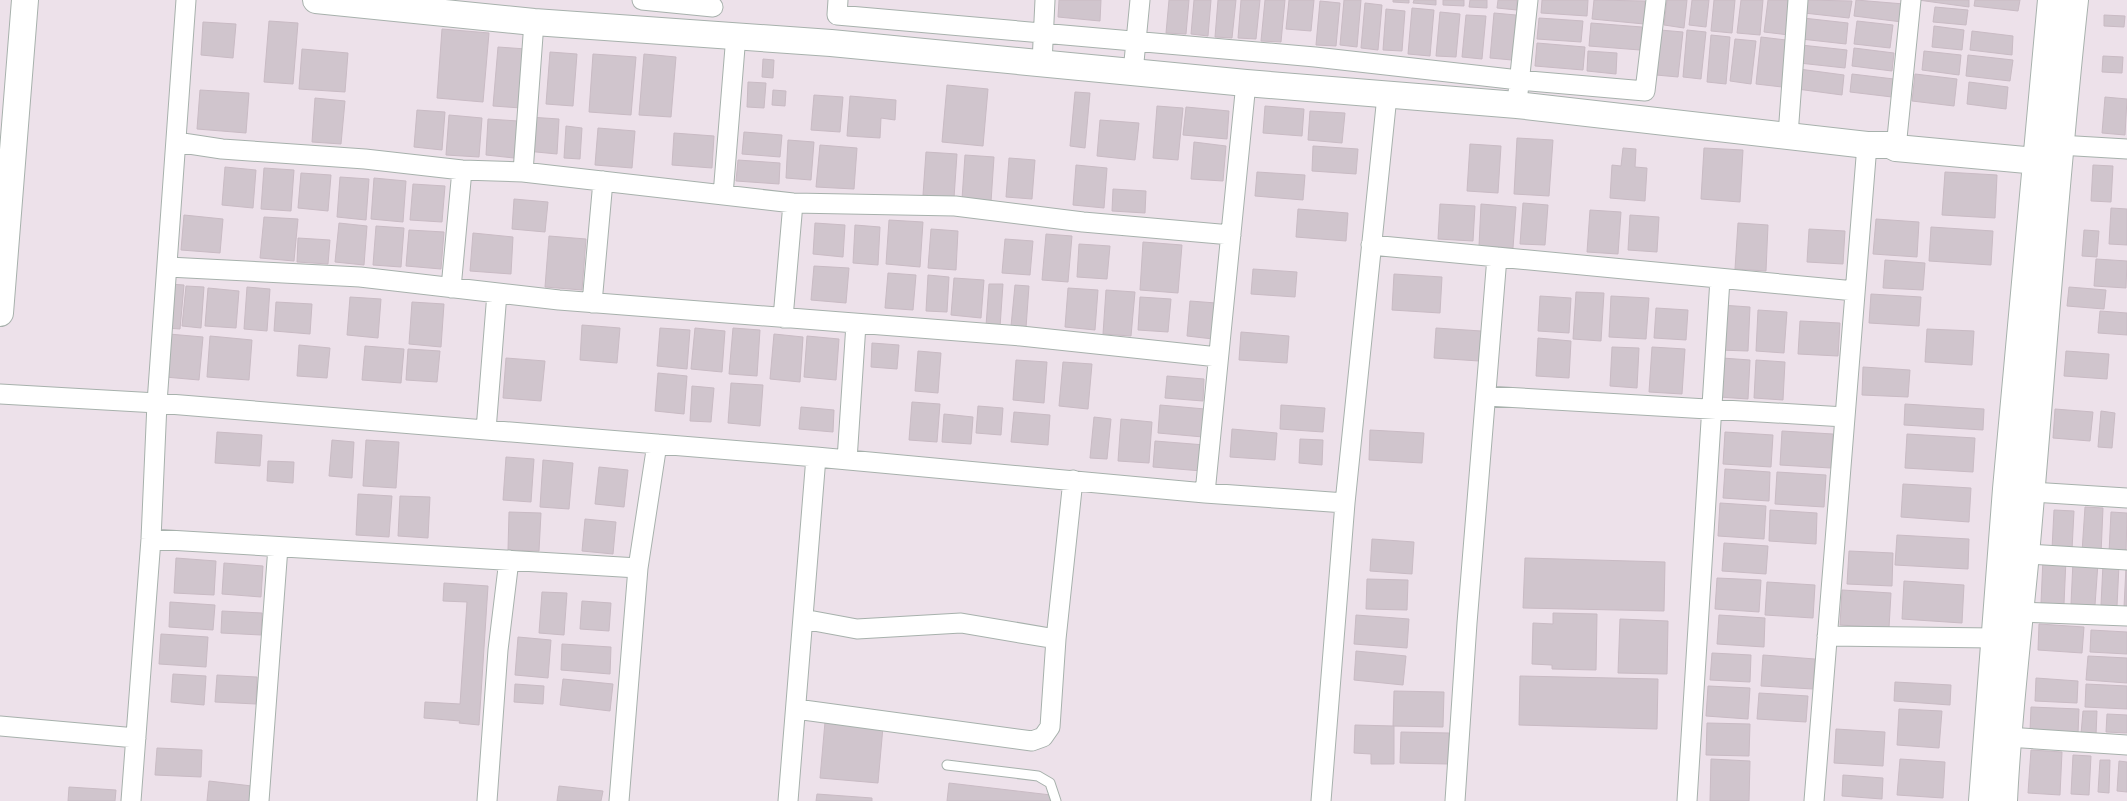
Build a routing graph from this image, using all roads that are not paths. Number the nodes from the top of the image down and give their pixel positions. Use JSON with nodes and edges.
{"nodes":[{"id":1,"x":25,"y":0,"type":"edge"},
{"id":2,"x":186,"y":0,"type":"edge"},
{"id":3,"x":316,"y":0,"type":"edge"},
{"id":4,"x":642,"y":0,"type":"edge"},
{"id":5,"x":838,"y":0,"type":"edge"},
{"id":6,"x":1046,"y":0,"type":"edge"},
{"id":7,"x":1140,"y":0,"type":"edge"},
{"id":8,"x":1528,"y":0,"type":"edge"},
{"id":9,"x":1656,"y":0,"type":"edge"},
{"id":10,"x":1798,"y":0,"type":"edge"},
{"id":11,"x":1911,"y":0,"type":"edge"},
{"id":12,"x":2051,"y":0,"type":"edge"},
{"id":13,"x":2075,"y":0,"type":"edge"},
{"id":14,"x":714,"y":4,"type":"edge"},
{"id":15,"x":534,"y":22,"type":"junction"},
{"id":16,"x":1044,"y":32,"type":"junction"},
{"id":17,"x":724,"y":34,"type":"junction"},
{"id":18,"x":1137,"y":40,"type":"junction"},
{"id":19,"x":1042,"y":63,"type":"junction"},
{"id":20,"x":1133,"y":72,"type":"junction"},
{"id":21,"x":1246,"y":83,"type":"junction"},
{"id":22,"x":1518,"y":93,"type":"junction"},
{"id":23,"x":1387,"y":96,"type":"junction"},
{"id":24,"x":1788,"y":135,"type":"junction"},
{"id":25,"x":176,"y":142,"type":"junction"},
{"id":26,"x":1867,"y":145,"type":"junction"},
{"id":27,"x":1896,"y":148,"type":"junction"},
{"id":28,"x":2127,"y":150,"type":"edge"},
{"id":29,"x":2051,"y":156,"type":"junction"},
{"id":30,"x":462,"y":170,"type":"junction"},
{"id":31,"x":523,"y":172,"type":"junction"},
{"id":32,"x":603,"y":181,"type":"junction"},
{"id":33,"x":723,"y":195,"type":"junction"},
{"id":34,"x":793,"y":203,"type":"junction"},
{"id":35,"x":1231,"y":235,"type":"junction"},
{"id":36,"x":1371,"y":246,"type":"junction"},
{"id":37,"x":1497,"y":258,"type":"junction"},
{"id":38,"x":168,"y":267,"type":"junction"},
{"id":39,"x":1720,"y":279,"type":"junction"},
{"id":40,"x":451,"y":288,"type":"junction"},
{"id":41,"x":1855,"y":291,"type":"junction"},
{"id":42,"x":497,"y":293,"type":"junction"},
{"id":43,"x":592,"y":303,"type":"junction"},
{"id":44,"x":0,"y":313,"type":"edge"},
{"id":45,"x":783,"y":318,"type":"junction"},
{"id":46,"x":856,"y":324,"type":"junction"},
{"id":47,"x":1218,"y":357,"type":"junction"},
{"id":48,"x":0,"y":394,"type":"edge"},
{"id":49,"x":1486,"y":396,"type":"junction"},
{"id":50,"x":156,"y":403,"type":"junction"},
{"id":51,"x":1711,"y":410,"type":"junction"},
{"id":52,"x":1845,"y":417,"type":"junction"},
{"id":53,"x":486,"y":430,"type":"junction"},
{"id":54,"x":657,"y":444,"type":"junction"},
{"id":55,"x":816,"y":457,"type":"junction"},
{"id":56,"x":847,"y":460,"type":"junction"},
{"id":57,"x":1073,"y":480,"type":"junction"},
{"id":58,"x":2031,"y":492,"type":"junction"},
{"id":59,"x":1205,"y":493,"type":"junction"},
{"id":60,"x":2127,"y":498,"type":"edge"},
{"id":61,"x":1345,"y":503,"type":"junction"},
{"id":62,"x":151,"y":539,"type":"junction"},
{"id":63,"x":278,"y":547,"type":"junction"},
{"id":64,"x":2018,"y":548,"type":"junction"},
{"id":65,"x":508,"y":560,"type":"junction"},
{"id":66,"x":2127,"y":560,"type":"edge"},
{"id":67,"x":638,"y":568,"type":"junction"},
{"id":68,"x":2021,"y":612,"type":"junction"},
{"id":69,"x":2127,"y":616,"type":"edge"},
{"id":70,"x":802,"y":619,"type":"junction"},
{"id":71,"x":1827,"y":636,"type":"junction"},
{"id":72,"x":1994,"y":638,"type":"junction"},
{"id":73,"x":1056,"y":639,"type":"junction"},
{"id":74,"x":796,"y":709,"type":"junction"},
{"id":75,"x":0,"y":726,"type":"edge"},
{"id":76,"x":2007,"y":737,"type":"junction"},
{"id":77,"x":136,"y":738,"type":"junction"},
{"id":78,"x":2127,"y":745,"type":"edge"},
{"id":79,"x":947,"y":765,"type":"dead end"},
{"id":80,"x":131,"y":801,"type":"edge"},
{"id":81,"x":260,"y":801,"type":"edge"},
{"id":82,"x":487,"y":801,"type":"edge"},
{"id":83,"x":619,"y":801,"type":"edge"},
{"id":84,"x":788,"y":801,"type":"edge"},
{"id":85,"x":1056,"y":801,"type":"edge"},
{"id":86,"x":1321,"y":801,"type":"edge"},
{"id":87,"x":1455,"y":801,"type":"edge"},
{"id":88,"x":1687,"y":801,"type":"edge"},
{"id":89,"x":1814,"y":801,"type":"edge"},
{"id":90,"x":1982,"y":801,"type":"edge"},
{"id":91,"x":2004,"y":801,"type":"edge"}],
"edges":[{"from":1,"to":44,"type":"street"},
{"from":2,"to":25,"type":"street"},
{"from":3,"to":15,"type":"street"},
{"from":4,"to":14,"type":"street"},
{"from":5,"to":16,"type":"street"},
{"from":6,"to":16,"type":"street"},
{"from":7,"to":18,"type":"street"},
{"from":8,"to":22,"type":"street"},
{"from":9,"to":22,"type":"street"},
{"from":10,"to":24,"type":"street"},
{"from":11,"to":27,"type":"street"},
{"from":12,"to":29,"type":"street"},
{"from":13,"to":29,"type":"street"},
{"from":14,"to":17,"type":"street"},
{"from":15,"to":17,"type":"street"},
{"from":15,"to":31,"type":"street"},
{"from":16,"to":18,"type":"street"},
{"from":16,"to":19,"type":"street"},
{"from":17,"to":19,"type":"street"},
{"from":17,"to":33,"type":"street"},
{"from":18,"to":20,"type":"street"},
{"from":18,"to":22,"type":"street"},
{"from":19,"to":20,"type":"street"},
{"from":20,"to":21,"type":"street"},
{"from":21,"to":23,"type":"street"},
{"from":21,"to":35,"type":"street"},
{"from":22,"to":23,"type":"street"},
{"from":22,"to":24,"type":"street"},
{"from":23,"to":36,"type":"street"},
{"from":24,"to":26,"type":"street"},
{"from":25,"to":30,"type":"street"},
{"from":25,"to":38,"type":"street"},
{"from":26,"to":27,"type":"street"},
{"from":26,"to":41,"type":"street"},
{"from":27,"to":29,"type":"street"},
{"from":28,"to":29,"type":"street"},
{"from":29,"to":58,"type":"street"},
{"from":29,"to":64,"type":"street"},
{"from":30,"to":31,"type":"street"},
{"from":30,"to":40,"type":"street"},
{"from":31,"to":32,"type":"street"},
{"from":32,"to":33,"type":"street"},
{"from":32,"to":43,"type":"street"},
{"from":33,"to":34,"type":"street"},
{"from":34,"to":35,"type":"street"},
{"from":34,"to":45,"type":"street"},
{"from":35,"to":47,"type":"street"},
{"from":36,"to":37,"type":"street"},
{"from":36,"to":61,"type":"street"},
{"from":37,"to":39,"type":"street"},
{"from":37,"to":49,"type":"street"},
{"from":38,"to":40,"type":"street"},
{"from":38,"to":50,"type":"street"},
{"from":39,"to":41,"type":"street"},
{"from":39,"to":51,"type":"street"},
{"from":40,"to":42,"type":"street"},
{"from":41,"to":52,"type":"street"},
{"from":42,"to":43,"type":"street"},
{"from":42,"to":53,"type":"street"},
{"from":43,"to":45,"type":"street"},
{"from":45,"to":46,"type":"street"},
{"from":46,"to":47,"type":"street"},
{"from":46,"to":56,"type":"street"},
{"from":47,"to":59,"type":"street"},
{"from":48,"to":50,"type":"street"},
{"from":49,"to":51,"type":"street"},
{"from":49,"to":87,"type":"street"},
{"from":50,"to":53,"type":"street"},
{"from":50,"to":62,"type":"street"},
{"from":51,"to":52,"type":"street"},
{"from":51,"to":88,"type":"street"},
{"from":52,"to":71,"type":"street"},
{"from":53,"to":54,"type":"street"},
{"from":54,"to":55,"type":"street"},
{"from":54,"to":67,"type":"street"},
{"from":55,"to":56,"type":"street"},
{"from":55,"to":70,"type":"street"},
{"from":56,"to":57,"type":"street"},
{"from":57,"to":59,"type":"street"},
{"from":57,"to":73,"type":"street"},
{"from":58,"to":60,"type":"street"},
{"from":58,"to":64,"type":"street"},
{"from":59,"to":61,"type":"street"},
{"from":61,"to":86,"type":"street"},
{"from":62,"to":63,"type":"street"},
{"from":62,"to":77,"type":"street"},
{"from":63,"to":65,"type":"street"},
{"from":63,"to":81,"type":"street"},
{"from":64,"to":66,"type":"street"},
{"from":64,"to":68,"type":"street"},
{"from":64,"to":72,"type":"street"},
{"from":65,"to":67,"type":"street"},
{"from":65,"to":82,"type":"street"},
{"from":67,"to":83,"type":"street"},
{"from":68,"to":69,"type":"street"},
{"from":68,"to":76,"type":"street"},
{"from":70,"to":73,"type":"street"},
{"from":70,"to":74,"type":"street"},
{"from":71,"to":72,"type":"street"},
{"from":71,"to":89,"type":"street"},
{"from":72,"to":90,"type":"street"},
{"from":73,"to":74,"type":"street"},
{"from":74,"to":84,"type":"street"},
{"from":75,"to":77,"type":"street"},
{"from":76,"to":78,"type":"street"},
{"from":76,"to":91,"type":"street"},
{"from":77,"to":80,"type":"street"},
{"from":79,"to":85,"type":"lane"}]}
